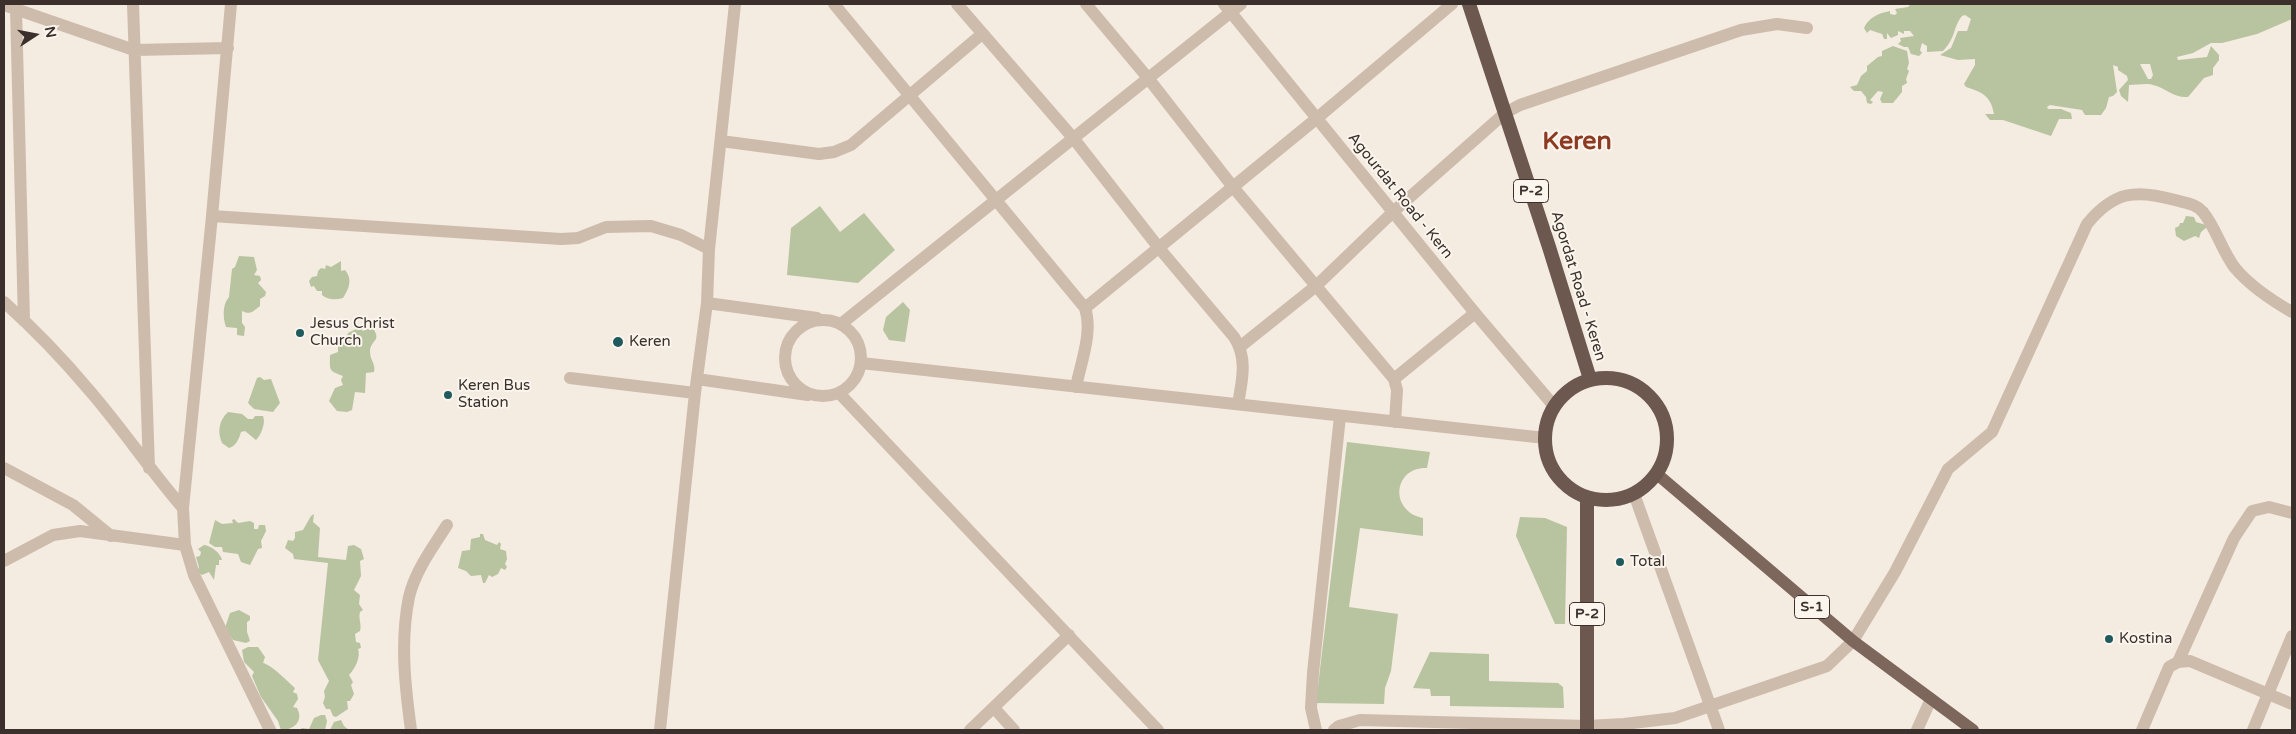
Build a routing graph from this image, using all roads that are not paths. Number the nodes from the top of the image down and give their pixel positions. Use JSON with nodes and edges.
{"nodes":[{"id":1,"x":133,"y":4,"type":"edge"},
{"id":2,"x":231,"y":4,"type":"edge"},
{"id":3,"x":735,"y":4,"type":"edge"},
{"id":4,"x":834,"y":4,"type":"edge"},
{"id":5,"x":957,"y":4,"type":"edge"},
{"id":6,"x":1086,"y":4,"type":"edge"},
{"id":7,"x":1452,"y":4,"type":"edge"},
{"id":8,"x":1469,"y":4,"type":"edge"},
{"id":9,"x":10,"y":7,"type":"edge"},
{"id":10,"x":1232,"y":7,"type":"edge"},
{"id":11,"x":1807,"y":28,"type":"dead end"},
{"id":12,"x":982,"y":34,"type":"junction"},
{"id":13,"x":228,"y":48,"type":"junction"},
{"id":14,"x":134,"y":50,"type":"junction"},
{"id":15,"x":1148,"y":78,"type":"junction"},
{"id":16,"x":910,"y":95,"type":"junction"},
{"id":17,"x":1505,"y":114,"type":"junction"},
{"id":18,"x":1316,"y":119,"type":"junction"},
{"id":19,"x":1074,"y":139,"type":"junction"},
{"id":20,"x":721,"y":141,"type":"junction"},
{"id":21,"x":1233,"y":187,"type":"junction"},
{"id":22,"x":997,"y":200,"type":"junction"},
{"id":23,"x":1393,"y":212,"type":"junction"},
{"id":24,"x":212,"y":216,"type":"junction"},
{"id":25,"x":1159,"y":248,"type":"junction"},
{"id":26,"x":709,"y":249,"type":"junction"},
{"id":27,"x":1316,"y":286,"type":"junction"},
{"id":28,"x":4,"y":302,"type":"edge"},
{"id":29,"x":707,"y":302,"type":"junction"},
{"id":30,"x":1085,"y":308,"type":"junction"},
{"id":31,"x":2292,"y":312,"type":"edge"},
{"id":32,"x":1475,"y":313,"type":"junction"},
{"id":33,"x":822,"y":319,"type":"junction"},
{"id":34,"x":24,"y":321,"type":"junction"},
{"id":35,"x":841,"y":324,"type":"junction"},
{"id":36,"x":1240,"y":346,"type":"junction"},
{"id":37,"x":861,"y":363,"type":"junction"},
{"id":38,"x":570,"y":378,"type":"dead end"},
{"id":39,"x":697,"y":379,"type":"junction"},
{"id":40,"x":1394,"y":379,"type":"junction"},
{"id":41,"x":1590,"y":379,"type":"junction"},
{"id":42,"x":1076,"y":387,"type":"junction"},
{"id":43,"x":695,"y":393,"type":"junction"},
{"id":44,"x":839,"y":393,"type":"junction"},
{"id":45,"x":815,"y":396,"type":"junction"},
{"id":46,"x":1238,"y":404,"type":"junction"},
{"id":47,"x":1554,"y":406,"type":"junction"},
{"id":48,"x":1340,"y":416,"type":"junction"},
{"id":49,"x":1395,"y":422,"type":"junction"},
{"id":50,"x":1545,"y":438,"type":"junction"},
{"id":51,"x":4,"y":468,"type":"edge"},
{"id":52,"x":149,"y":468,"type":"junction"},
{"id":53,"x":1657,"y":474,"type":"junction"},
{"id":54,"x":1634,"y":494,"type":"junction"},
{"id":55,"x":1587,"y":498,"type":"junction"},
{"id":56,"x":182,"y":508,"type":"junction"},
{"id":57,"x":2292,"y":513,"type":"edge"},
{"id":58,"x":447,"y":525,"type":"dead end"},
{"id":59,"x":112,"y":536,"type":"junction"},
{"id":60,"x":185,"y":545,"type":"junction"},
{"id":61,"x":4,"y":561,"type":"edge"},
{"id":62,"x":1069,"y":635,"type":"junction"},
{"id":63,"x":2292,"y":636,"type":"edge"},
{"id":64,"x":1853,"y":641,"type":"junction"},
{"id":65,"x":2178,"y":662,"type":"junction"},
{"id":66,"x":2269,"y":693,"type":"junction"},
{"id":67,"x":1930,"y":699,"type":"junction"},
{"id":68,"x":2292,"y":704,"type":"edge"},
{"id":69,"x":1710,"y":705,"type":"junction"},
{"id":70,"x":994,"y":708,"type":"junction"},
{"id":71,"x":1494,"y":728,"type":"edge"},
{"id":72,"x":1587,"y":728,"type":"edge"},
{"id":73,"x":270,"y":730,"type":"edge"},
{"id":74,"x":411,"y":730,"type":"edge"},
{"id":75,"x":660,"y":730,"type":"edge"},
{"id":76,"x":970,"y":730,"type":"edge"},
{"id":77,"x":1014,"y":730,"type":"edge"},
{"id":78,"x":1158,"y":730,"type":"edge"},
{"id":79,"x":1316,"y":730,"type":"edge"},
{"id":80,"x":1334,"y":730,"type":"edge"},
{"id":81,"x":1719,"y":730,"type":"edge"},
{"id":82,"x":1917,"y":730,"type":"edge"},
{"id":83,"x":1974,"y":730,"type":"edge"},
{"id":84,"x":2142,"y":730,"type":"edge"},
{"id":85,"x":2253,"y":730,"type":"edge"}],
"edges":[{"from":1,"to":14,"type":"street"},
{"from":2,"to":13,"type":"street"},
{"from":3,"to":20,"type":"street"},
{"from":4,"to":16,"type":"street"},
{"from":5,"to":12,"type":"street"},
{"from":6,"to":15,"type":"street"},
{"from":7,"to":18,"type":"street"},
{"from":8,"to":17,"type":"highway","name":"Agordat Road - Keren","number":"P-2"},
{"from":9,"to":14,"type":"street"},
{"from":9,"to":34,"type":"street"},
{"from":10,"to":15,"type":"street"},
{"from":10,"to":18,"type":"street","name":"Agourdat Road - Kern"},
{"from":11,"to":17,"type":"street"},
{"from":12,"to":16,"type":"street"},
{"from":12,"to":19,"type":"street"},
{"from":13,"to":14,"type":"street"},
{"from":13,"to":24,"type":"street"},
{"from":14,"to":52,"type":"street"},
{"from":15,"to":19,"type":"street"},
{"from":15,"to":21,"type":"street"},
{"from":16,"to":20,"type":"street"},
{"from":16,"to":22,"type":"street"},
{"from":17,"to":23,"type":"street"},
{"from":17,"to":41,"type":"highway","name":"Agordat Road - Keren","number":"P-2"},
{"from":18,"to":21,"type":"street"},
{"from":18,"to":23,"type":"street","name":"Agourdat Road - Kern"},
{"from":19,"to":22,"type":"street"},
{"from":19,"to":25,"type":"street"},
{"from":20,"to":26,"type":"street"},
{"from":21,"to":25,"type":"street"},
{"from":21,"to":27,"type":"street"},
{"from":22,"to":30,"type":"street"},
{"from":22,"to":35,"type":"street"},
{"from":23,"to":27,"type":"street"},
{"from":23,"to":32,"type":"street","name":"Agourdat Road - Kern"},
{"from":24,"to":26,"type":"street"},
{"from":24,"to":56,"type":"street"},
{"from":25,"to":30,"type":"street"},
{"from":25,"to":36,"type":"street"},
{"from":26,"to":29,"type":"street"},
{"from":27,"to":36,"type":"street"},
{"from":27,"to":40,"type":"street"},
{"from":28,"to":34,"type":"street"},
{"from":29,"to":33,"type":"street"},
{"from":29,"to":39,"type":"street"},
{"from":30,"to":42,"type":"street"},
{"from":31,"to":64,"type":"street"},
{"from":32,"to":40,"type":"street"},
{"from":32,"to":47,"type":"street","name":"Agourdat Road - Kern"},
{"from":33,"to":35,"type":"street"},
{"from":33,"to":45,"type":"street"},
{"from":34,"to":52,"type":"street"},
{"from":35,"to":37,"type":"street"},
{"from":36,"to":46,"type":"street"},
{"from":37,"to":42,"type":"street"},
{"from":37,"to":44,"type":"street"},
{"from":38,"to":43,"type":"street"},
{"from":39,"to":43,"type":"street"},
{"from":39,"to":45,"type":"street"},
{"from":40,"to":49,"type":"street"},
{"from":41,"to":47,"type":"highway"},
{"from":41,"to":53,"type":"highway"},
{"from":42,"to":46,"type":"street"},
{"from":43,"to":75,"type":"street"},
{"from":44,"to":45,"type":"street"},
{"from":44,"to":62,"type":"street"},
{"from":46,"to":48,"type":"street"},
{"from":47,"to":50,"type":"highway"},
{"from":48,"to":49,"type":"street"},
{"from":48,"to":79,"type":"street"},
{"from":49,"to":50,"type":"street"},
{"from":50,"to":55,"type":"highway"},
{"from":51,"to":59,"type":"street"},
{"from":52,"to":56,"type":"street"},
{"from":53,"to":54,"type":"highway"},
{"from":53,"to":64,"type":"main road","number":"S-1"},
{"from":54,"to":55,"type":"highway"},
{"from":54,"to":69,"type":"street"},
{"from":55,"to":72,"type":"highway","number":"P-2"},
{"from":56,"to":60,"type":"street"},
{"from":57,"to":65,"type":"street"},
{"from":58,"to":74,"type":"street"},
{"from":59,"to":60,"type":"street"},
{"from":59,"to":61,"type":"street"},
{"from":60,"to":73,"type":"street"},
{"from":62,"to":70,"type":"street"},
{"from":62,"to":78,"type":"street"},
{"from":63,"to":66,"type":"street"},
{"from":64,"to":67,"type":"main road","number":"S-1"},
{"from":64,"to":69,"type":"street"},
{"from":65,"to":66,"type":"street"},
{"from":65,"to":84,"type":"street"},
{"from":66,"to":68,"type":"street"},
{"from":66,"to":85,"type":"street"},
{"from":67,"to":82,"type":"street"},
{"from":67,"to":83,"type":"main road","number":"S-1"},
{"from":69,"to":72,"type":"street"},
{"from":69,"to":81,"type":"street"},
{"from":70,"to":76,"type":"street"},
{"from":70,"to":77,"type":"street"},
{"from":71,"to":72,"type":"street"},
{"from":71,"to":80,"type":"street"}]}
